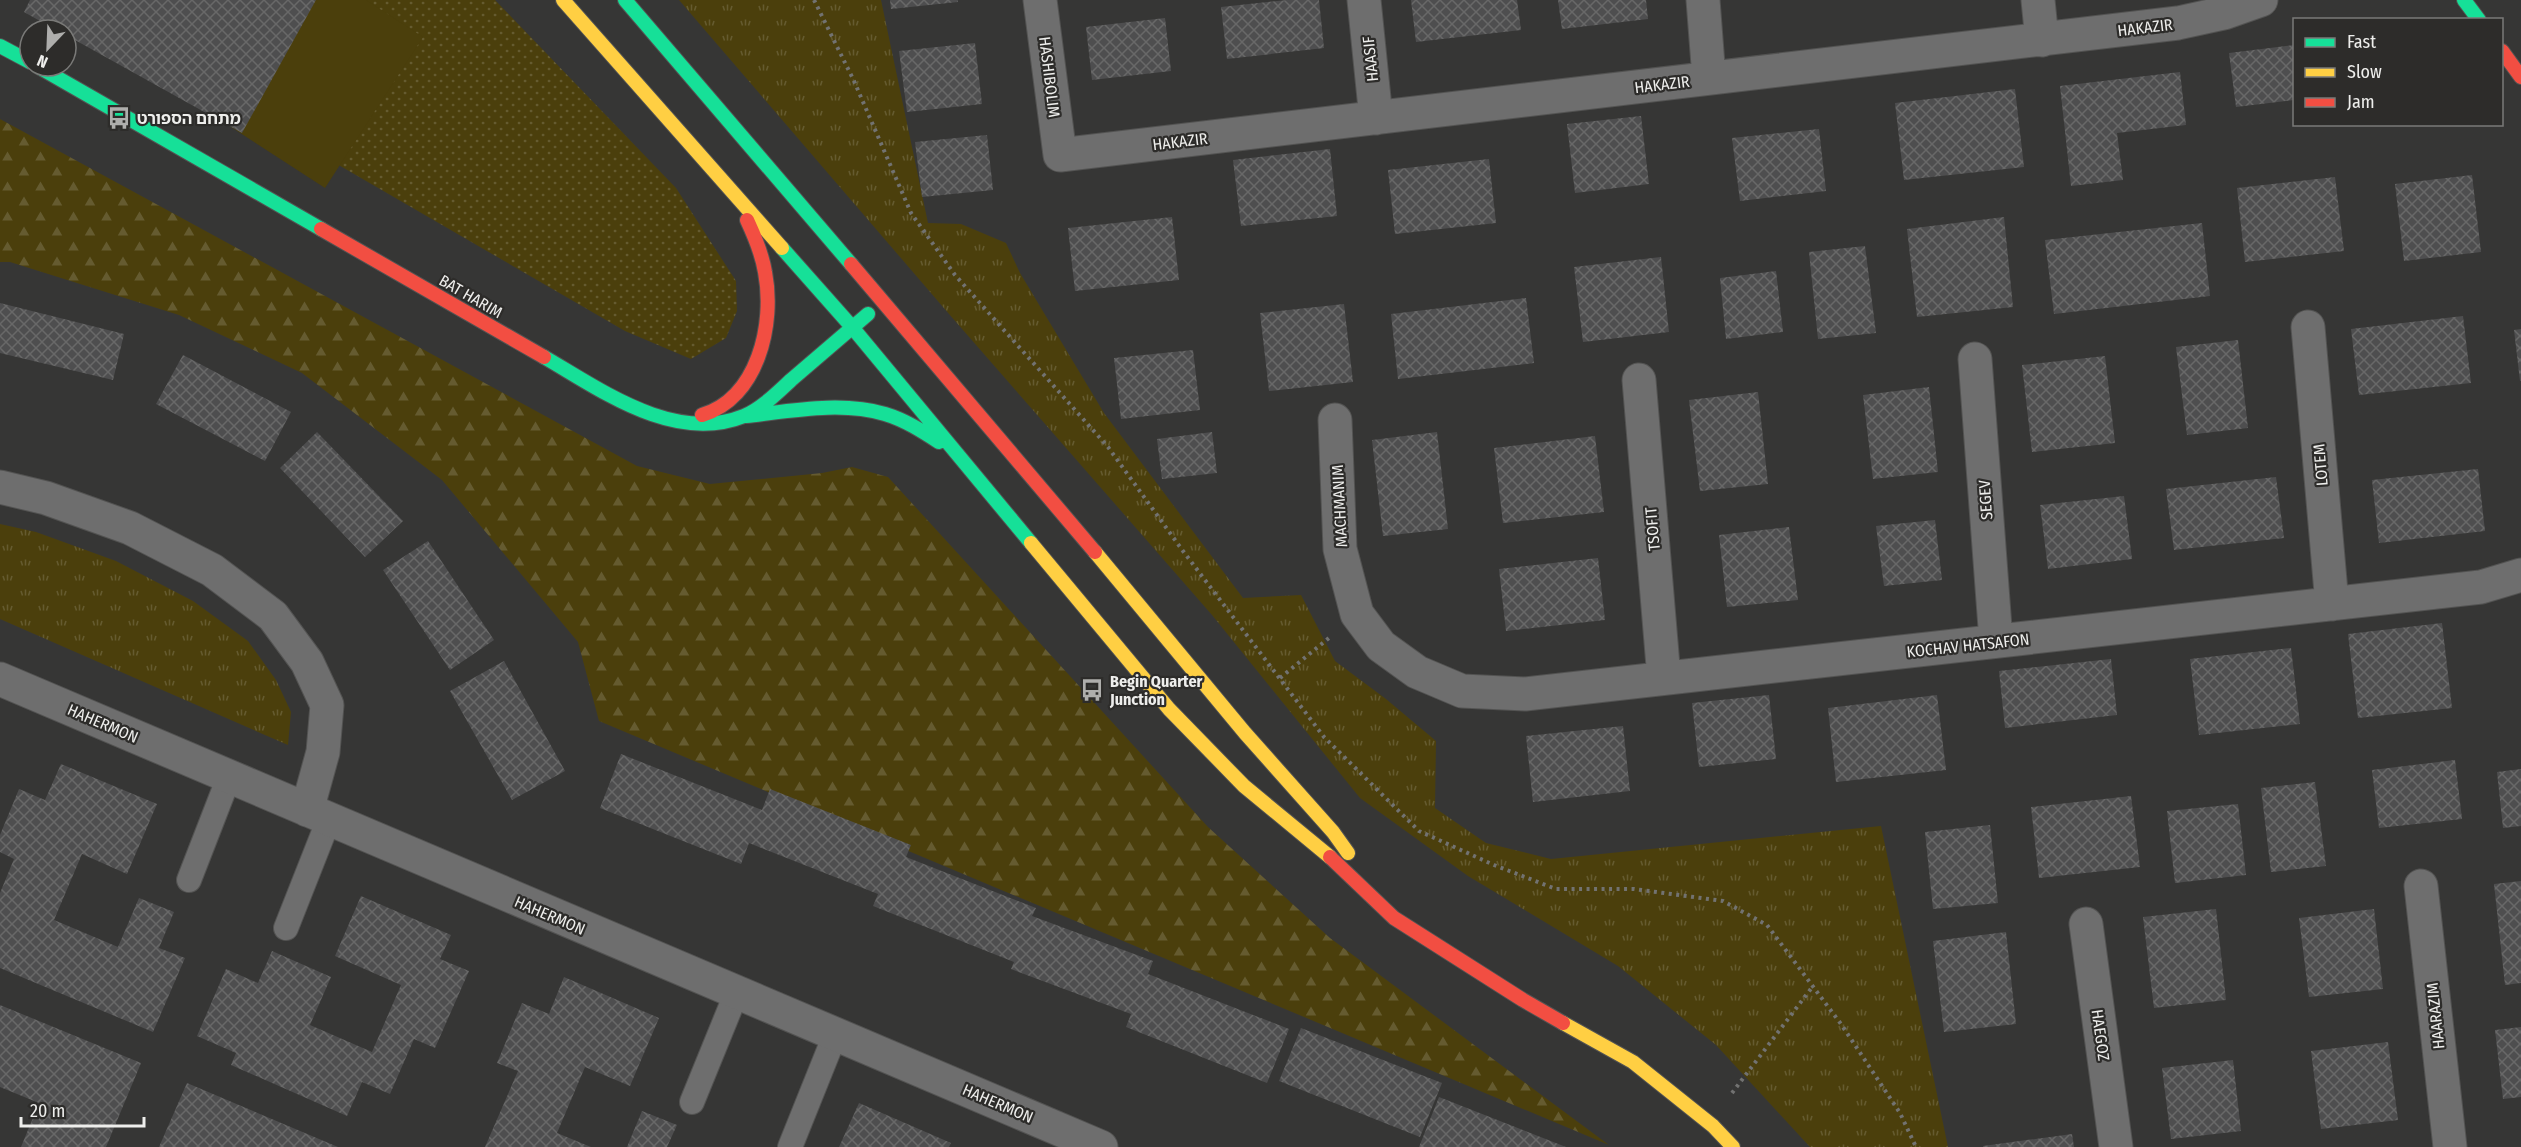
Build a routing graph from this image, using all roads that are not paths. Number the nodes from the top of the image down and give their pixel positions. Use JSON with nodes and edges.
{"nodes":[{"id":1,"x":563,"y":0,"type":"edge"},
{"id":2,"x":625,"y":0,"type":"edge"},
{"id":3,"x":1040,"y":0,"type":"edge"},
{"id":4,"x":1364,"y":0,"type":"edge"},
{"id":5,"x":1703,"y":0,"type":"edge"},
{"id":6,"x":2038,"y":0,"type":"edge"},
{"id":7,"x":2261,"y":0,"type":"edge"},
{"id":8,"x":2464,"y":0,"type":"edge"},
{"id":9,"x":2477,"y":18,"type":"edge"},
{"id":10,"x":2042,"y":40,"type":"junction"},
{"id":11,"x":0,"y":46,"type":"edge"},
{"id":12,"x":2503,"y":52,"type":"edge"},
{"id":13,"x":18,"y":56,"type":"edge"},
{"id":14,"x":2521,"y":77,"type":"edge"},
{"id":15,"x":58,"y":78,"type":"edge"},
{"id":16,"x":1709,"y":78,"type":"junction"},
{"id":17,"x":1376,"y":118,"type":"junction"},
{"id":18,"x":1060,"y":155,"type":"joint"},
{"id":19,"x":731,"y":189,"type":"junction"},
{"id":20,"x":882,"y":300,"type":"junction"},
{"id":21,"x":852,"y":327,"type":"junction"},
{"id":22,"x":2308,"y":327,"type":"dead end"},
{"id":23,"x":1975,"y":359,"type":"dead end"},
{"id":24,"x":1639,"y":380,"type":"dead end"},
{"id":25,"x":744,"y":416,"type":"junction"},
{"id":26,"x":1335,"y":420,"type":"dead end"},
{"id":27,"x":683,"y":421,"type":"junction"},
{"id":28,"x":960,"y":456,"type":"junction"},
{"id":29,"x":0,"y":487,"type":"edge"},
{"id":30,"x":2521,"y":575,"type":"edge"},
{"id":31,"x":2332,"y":604,"type":"junction"},
{"id":32,"x":1996,"y":642,"type":"junction"},
{"id":33,"x":1417,"y":672,"type":"joint"},
{"id":34,"x":1664,"y":678,"type":"junction"},
{"id":35,"x":0,"y":679,"type":"edge"},
{"id":36,"x":229,"y":777,"type":"junction"},
{"id":37,"x":318,"y":815,"type":"junction"},
{"id":38,"x":189,"y":880,"type":"dead end"},
{"id":39,"x":2421,"y":886,"type":"dead end"},
{"id":40,"x":1394,"y":918,"type":"junction"},
{"id":41,"x":2086,"y":924,"type":"dead end"},
{"id":42,"x":286,"y":928,"type":"dead end"},
{"id":43,"x":736,"y":993,"type":"junction"},
{"id":44,"x":835,"y":1035,"type":"junction"},
{"id":45,"x":692,"y":1102,"type":"dead end"},
{"id":46,"x":790,"y":1147,"type":"edge"},
{"id":47,"x":1101,"y":1147,"type":"edge"},
{"id":48,"x":1733,"y":1147,"type":"edge"},
{"id":49,"x":2116,"y":1147,"type":"edge"},
{"id":50,"x":2450,"y":1147,"type":"edge"}],
"edges":[{"from":1,"to":19,"type":"main road"},
{"from":2,"to":20,"type":"main road"},
{"from":3,"to":18,"type":"street","name":"HASHIBOLIM"},
{"from":4,"to":17,"type":"street","name":"HAASIF"},
{"from":5,"to":16,"type":"street"},
{"from":6,"to":10,"type":"street"},
{"from":7,"to":10,"type":"street","name":"HAKAZIR"},
{"from":8,"to":9,"type":"main road"},
{"from":10,"to":16,"type":"street","name":"HAKAZIR"},
{"from":11,"to":13,"type":"main road"},
{"from":12,"to":14,"type":"main road"},
{"from":15,"to":27,"type":"main road","name":"BAT HARIM"},
{"from":16,"to":17,"type":"street","name":"HAKAZIR"},
{"from":17,"to":18,"type":"street","name":"HAKAZIR"},
{"from":19,"to":21,"type":"main road"},
{"from":19,"to":27,"type":"main road"},
{"from":20,"to":21,"type":"main road","name":"BAT HARIM"},
{"from":20,"to":40,"type":"main road"},
{"from":21,"to":25,"type":"main road","name":"BAT HARIM"},
{"from":21,"to":28,"type":"main road"},
{"from":22,"to":31,"type":"street","name":"LOTEM"},
{"from":23,"to":32,"type":"street","name":"SEGEV"},
{"from":24,"to":34,"type":"street","name":"TSOFIT"},
{"from":25,"to":27,"type":"main road","name":"BAT HARIM"},
{"from":25,"to":28,"type":"main road"},
{"from":26,"to":33,"type":"street","name":"MACHMANIM"},
{"from":28,"to":40,"type":"main road"},
{"from":29,"to":37,"type":"street"},
{"from":30,"to":31,"type":"street","name":"KOCHAV HATSAFON"},
{"from":31,"to":32,"type":"street","name":"KOCHAV HATSAFON"},
{"from":32,"to":34,"type":"street","name":"KOCHAV HATSAFON"},
{"from":33,"to":34,"type":"street","name":"KOCHAV HATSAFON"},
{"from":35,"to":36,"type":"street","name":"HAHERMON"},
{"from":36,"to":37,"type":"street","name":"HAHERMON"},
{"from":36,"to":38,"type":"lane"},
{"from":37,"to":42,"type":"lane"},
{"from":37,"to":43,"type":"street","name":"HAHERMON"},
{"from":39,"to":50,"type":"street","name":"HAARAZIM"},
{"from":40,"to":48,"type":"main road"},
{"from":41,"to":49,"type":"street","name":"HAEGOZ"},
{"from":43,"to":44,"type":"street","name":"HAHERMON"},
{"from":43,"to":45,"type":"lane"},
{"from":44,"to":46,"type":"lane"},
{"from":44,"to":47,"type":"street","name":"HAHERMON"}]}
